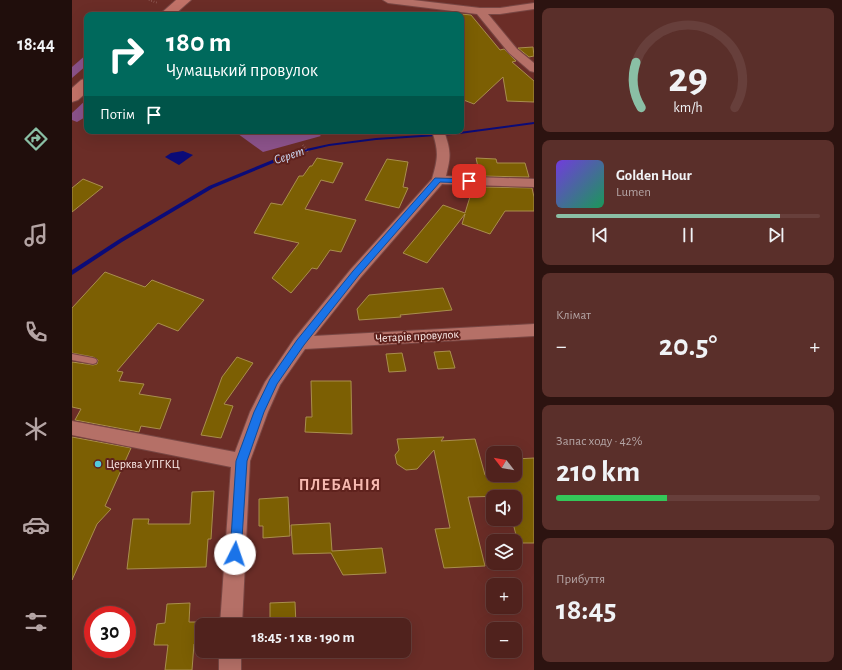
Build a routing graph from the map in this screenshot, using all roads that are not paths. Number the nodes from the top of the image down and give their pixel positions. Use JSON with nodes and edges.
{"nodes":[{"id":1,"x":184,"y":0,"type":"edge"},
{"id":2,"x":389,"y":0,"type":"edge"},
{"id":3,"x":534,"y":6,"type":"edge"},
{"id":4,"x":393,"y":10,"type":"dead end"},
{"id":5,"x":480,"y":11,"type":"junction"},
{"id":6,"x":170,"y":12,"type":"edge"},
{"id":7,"x":534,"y":69,"type":"edge"},
{"id":8,"x":84,"y":86,"type":"edge"},
{"id":9,"x":72,"y":97,"type":"edge"},
{"id":10,"x":440,"y":135,"type":"edge"},
{"id":11,"x":438,"y":180,"type":"junction"},
{"id":12,"x":534,"y":183,"type":"edge"},
{"id":13,"x":534,"y":330,"type":"edge"},
{"id":14,"x":300,"y":343,"type":"junction"},
{"id":15,"x":72,"y":357,"type":"edge"},
{"id":16,"x":92,"y":361,"type":"dead end"},
{"id":17,"x":72,"y":428,"type":"edge"},
{"id":18,"x":241,"y":461,"type":"junction"},
{"id":19,"x":231,"y":618,"type":"edge"},
{"id":20,"x":230,"y":658,"type":"edge"},
{"id":21,"x":230,"y":670,"type":"edge"}],
"edges":[{"from":1,"to":6,"type":"main road"},
{"from":2,"to":4,"type":"street"},
{"from":2,"to":5,"type":"street"},
{"from":3,"to":5,"type":"street"},
{"from":5,"to":7,"type":"street"},
{"from":8,"to":9,"type":"main road"},
{"from":10,"to":11,"type":"street"},
{"from":11,"to":12,"type":"street"},
{"from":11,"to":14,"type":"street"},
{"from":13,"to":14,"type":"street","name":"Четарів провулок"},
{"from":14,"to":18,"type":"street"},
{"from":15,"to":16,"type":"lane"},
{"from":17,"to":18,"type":"street"},
{"from":18,"to":19,"type":"street"},
{"from":20,"to":21,"type":"street"}]}
